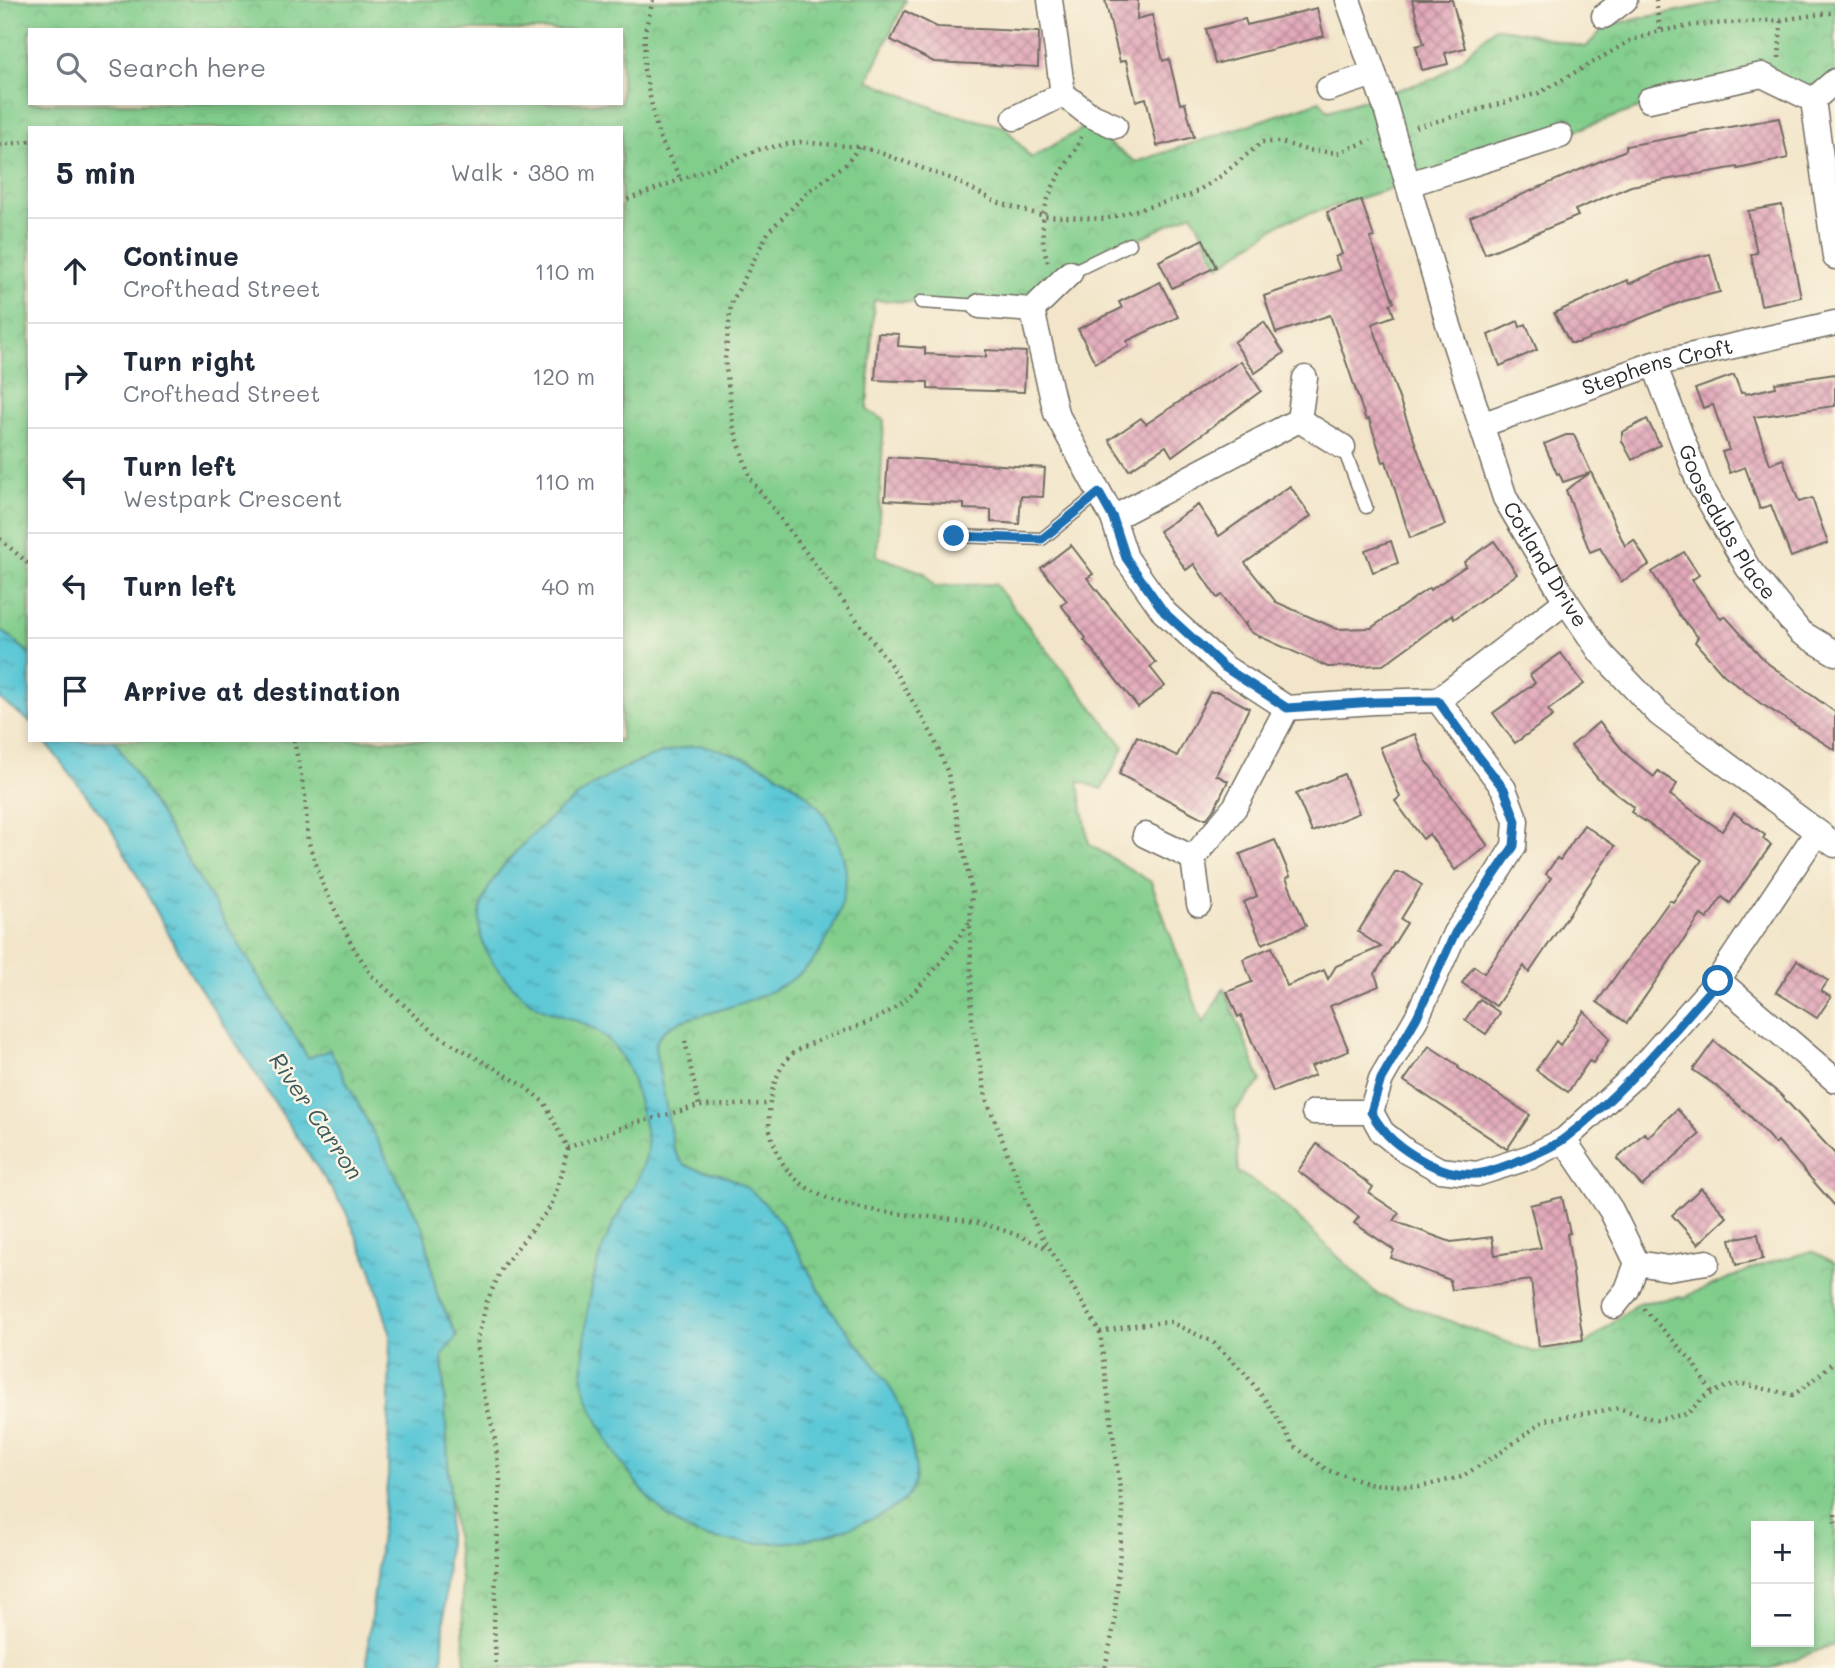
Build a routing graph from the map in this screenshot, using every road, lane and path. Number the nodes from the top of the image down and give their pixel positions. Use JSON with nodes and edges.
{"nodes":[{"id":1,"x":653,"y":0,"type":"edge"},
{"id":2,"x":1050,"y":0,"type":"edge"},
{"id":3,"x":1348,"y":0,"type":"edge"},
{"id":4,"x":1625,"y":0,"type":"edge"},
{"id":5,"x":1656,"y":0,"type":"edge"},
{"id":6,"x":1835,"y":12,"type":"edge"},
{"id":7,"x":1604,"y":16,"type":"dead end"},
{"id":8,"x":1781,"y":20,"type":"junction"},
{"id":9,"x":1660,"y":32,"type":"junction"},
{"id":10,"x":1374,"y":74,"type":"junction"},
{"id":11,"x":1835,"y":80,"type":"edge"},
{"id":12,"x":1778,"y":83,"type":"junction"},
{"id":13,"x":1328,"y":89,"type":"dead end"},
{"id":14,"x":1063,"y":94,"type":"junction"},
{"id":15,"x":1649,"y":100,"type":"dead end"},
{"id":16,"x":1813,"y":100,"type":"junction"},
{"id":17,"x":1090,"y":115,"type":"junction"},
{"id":18,"x":1015,"y":118,"type":"dead end"},
{"id":19,"x":1115,"y":126,"type":"dead end"},
{"id":20,"x":1560,"y":136,"type":"dead end"},
{"id":21,"x":1395,"y":140,"type":"junction"},
{"id":22,"x":28,"y":141,"type":"edge"},
{"id":23,"x":0,"y":145,"type":"edge"},
{"id":24,"x":859,"y":147,"type":"junction"},
{"id":25,"x":681,"y":180,"type":"junction"},
{"id":26,"x":1409,"y":184,"type":"junction"},
{"id":27,"x":623,"y":201,"type":"edge"},
{"id":28,"x":1044,"y":216,"type":"junction"},
{"id":29,"x":1130,"y":244,"type":"dead end"},
{"id":30,"x":1835,"y":257,"type":"edge"},
{"id":31,"x":1063,"y":279,"type":"junction"},
{"id":32,"x":921,"y":302,"type":"dead end"},
{"id":33,"x":980,"y":306,"type":"joint"},
{"id":34,"x":1031,"y":310,"type":"junction"},
{"id":35,"x":1835,"y":323,"type":"edge"},
{"id":36,"x":1654,"y":364,"type":"junction"},
{"id":37,"x":1305,"y":378,"type":"dead end"},
{"id":38,"x":1299,"y":420,"type":"junction"},
{"id":39,"x":1482,"y":425,"type":"junction"},
{"id":40,"x":1343,"y":447,"type":"joint"},
{"id":41,"x":1099,"y":493,"type":"junction"},
{"id":42,"x":1366,"y":507,"type":"dead end"},
{"id":43,"x":1113,"y":518,"type":"junction"},
{"id":44,"x":954,"y":536,"type":"dead end"},
{"id":45,"x":0,"y":539,"type":"edge"},
{"id":46,"x":28,"y":563,"type":"edge"},
{"id":47,"x":1566,"y":601,"type":"junction"},
{"id":48,"x":1835,"y":653,"type":"edge"},
{"id":49,"x":1438,"y":701,"type":"junction"},
{"id":50,"x":1287,"y":708,"type":"junction"},
{"id":51,"x":295,"y":742,"type":"edge"},
{"id":52,"x":1146,"y":835,"type":"dead end"},
{"id":53,"x":1826,"y":839,"type":"edge"},
{"id":54,"x":1193,"y":858,"type":"junction"},
{"id":55,"x":1199,"y":904,"type":"dead end"},
{"id":56,"x":970,"y":922,"type":"junction"},
{"id":57,"x":1718,"y":981,"type":"junction"},
{"id":58,"x":685,"y":1041,"type":"dead end"},
{"id":59,"x":1835,"y":1080,"type":"edge"},
{"id":60,"x":768,"y":1104,"type":"junction"},
{"id":61,"x":699,"y":1106,"type":"junction"},
{"id":62,"x":1314,"y":1112,"type":"dead end"},
{"id":63,"x":1371,"y":1112,"type":"junction"},
{"id":64,"x":1564,"y":1140,"type":"junction"},
{"id":65,"x":567,"y":1148,"type":"junction"},
{"id":66,"x":1049,"y":1250,"type":"junction"},
{"id":67,"x":1637,"y":1262,"type":"junction"},
{"id":68,"x":1707,"y":1262,"type":"dead end"},
{"id":69,"x":1620,"y":1298,"type":"joint"},
{"id":70,"x":1100,"y":1332,"type":"junction"},
{"id":71,"x":1835,"y":1362,"type":"edge"},
{"id":72,"x":1712,"y":1393,"type":"junction"},
{"id":73,"x":1835,"y":1514,"type":"edge"},
{"id":74,"x":1835,"y":1528,"type":"edge"},
{"id":75,"x":496,"y":1668,"type":"edge"},
{"id":76,"x":1105,"y":1668,"type":"edge"}],
"edges":[{"from":1,"to":25,"type":"path"},
{"from":2,"to":14,"type":"street"},
{"from":3,"to":10,"type":"street","name":"Cotland Drive"},
{"from":4,"to":7,"type":"street"},
{"from":5,"to":9,"type":"path"},
{"from":6,"to":8,"type":"path"},
{"from":8,"to":9,"type":"path"},
{"from":8,"to":12,"type":"path"},
{"from":9,"to":21,"type":"path"},
{"from":10,"to":13,"type":"street"},
{"from":10,"to":21,"type":"street","name":"Cotland Drive"},
{"from":11,"to":16,"type":"street"},
{"from":12,"to":15,"type":"street"},
{"from":12,"to":16,"type":"street"},
{"from":14,"to":17,"type":"street"},
{"from":14,"to":18,"type":"street"},
{"from":16,"to":30,"type":"street"},
{"from":17,"to":19,"type":"street"},
{"from":17,"to":28,"type":"path"},
{"from":20,"to":26,"type":"street"},
{"from":21,"to":26,"type":"street","name":"Cotland Drive"},
{"from":21,"to":28,"type":"path"},
{"from":22,"to":23,"type":"path"},
{"from":24,"to":25,"type":"path"},
{"from":24,"to":28,"type":"path"},
{"from":24,"to":56,"type":"path"},
{"from":25,"to":27,"type":"path"},
{"from":26,"to":39,"type":"street","name":"Cotland Drive"},
{"from":28,"to":31,"type":"path"},
{"from":29,"to":31,"type":"lane"},
{"from":31,"to":34,"type":"street"},
{"from":32,"to":33,"type":"lane"},
{"from":33,"to":34,"type":"street"},
{"from":34,"to":41,"type":"street"},
{"from":35,"to":36,"type":"street","name":"Stephens Croft"},
{"from":36,"to":39,"type":"street","name":"Stephens Croft"},
{"from":36,"to":48,"type":"street","name":"Goosedubs Place"},
{"from":37,"to":38,"type":"street"},
{"from":38,"to":40,"type":"street"},
{"from":38,"to":43,"type":"street"},
{"from":39,"to":47,"type":"street","name":"Cotland Drive"},
{"from":40,"to":42,"type":"lane"},
{"from":41,"to":43,"type":"street"},
{"from":41,"to":44,"type":"lane"},
{"from":43,"to":50,"type":"street"},
{"from":45,"to":46,"type":"path"},
{"from":47,"to":49,"type":"street"},
{"from":47,"to":53,"type":"street","name":"Cotland Drive"},
{"from":49,"to":50,"type":"street"},
{"from":49,"to":63,"type":"street"},
{"from":50,"to":54,"type":"street"},
{"from":51,"to":65,"type":"path"},
{"from":52,"to":54,"type":"street"},
{"from":53,"to":57,"type":"street"},
{"from":54,"to":55,"type":"street"},
{"from":56,"to":60,"type":"path"},
{"from":56,"to":66,"type":"path"},
{"from":57,"to":59,"type":"street"},
{"from":57,"to":64,"type":"street"},
{"from":58,"to":61,"type":"path"},
{"from":60,"to":61,"type":"path"},
{"from":60,"to":66,"type":"path"},
{"from":61,"to":65,"type":"path"},
{"from":62,"to":63,"type":"street"},
{"from":63,"to":64,"type":"street"},
{"from":64,"to":67,"type":"street"},
{"from":65,"to":75,"type":"path"},
{"from":66,"to":70,"type":"path"},
{"from":67,"to":68,"type":"street"},
{"from":67,"to":69,"type":"street"},
{"from":69,"to":72,"type":"path"},
{"from":70,"to":72,"type":"path"},
{"from":70,"to":76,"type":"path"},
{"from":71,"to":72,"type":"path"},
{"from":73,"to":74,"type":"path"}]}
